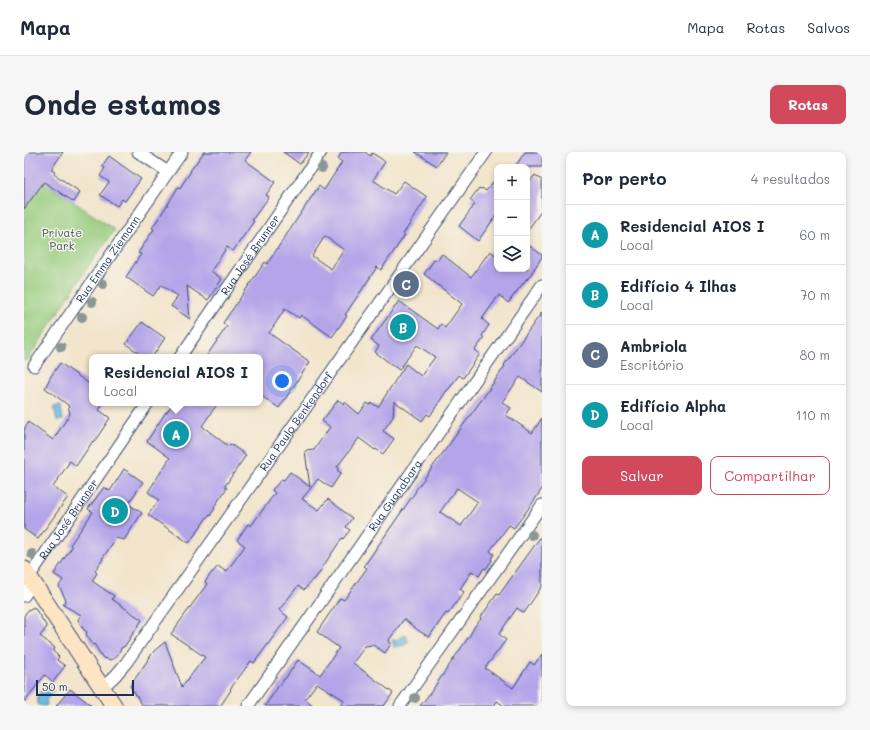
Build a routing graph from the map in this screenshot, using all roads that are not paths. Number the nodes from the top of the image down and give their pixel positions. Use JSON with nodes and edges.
{"nodes":[{"id":1,"x":138,"y":152,"type":"edge"},
{"id":2,"x":182,"y":152,"type":"edge"},
{"id":3,"x":321,"y":152,"type":"edge"},
{"id":4,"x":486,"y":152,"type":"edge"},
{"id":5,"x":168,"y":172,"type":"junction"},
{"id":6,"x":542,"y":285,"type":"edge"},
{"id":7,"x":182,"y":354,"type":"edge"},
{"id":8,"x":34,"y":366,"type":"dead end"},
{"id":9,"x":146,"y":406,"type":"edge"},
{"id":10,"x":542,"y":505,"type":"edge"},
{"id":11,"x":29,"y":576,"type":"edge"},
{"id":12,"x":24,"y":596,"type":"edge"},
{"id":13,"x":102,"y":688,"type":"junction"},
{"id":14,"x":114,"y":706,"type":"edge"},
{"id":15,"x":248,"y":706,"type":"edge"},
{"id":16,"x":400,"y":706,"type":"edge"}],
"edges":[{"from":1,"to":5,"type":"street"},
{"from":2,"to":5,"type":"street","name":"Rua Emma Ziemann"},
{"from":3,"to":7,"type":"street","name":"Rua José Brunner"},
{"from":4,"to":13,"type":"street","name":"Rua Paulo Benkendorf"},
{"from":5,"to":8,"type":"street","name":"Rua Emma Ziemann"},
{"from":6,"to":15,"type":"street","name":"Rua Guanabara"},
{"from":9,"to":11,"type":"street","name":"Rua José Brunner"},
{"from":10,"to":16,"type":"street"},
{"from":11,"to":12,"type":"street","name":"Rua José Brunner"},
{"from":11,"to":13,"type":"main road"},
{"from":13,"to":14,"type":"main road"}]}
